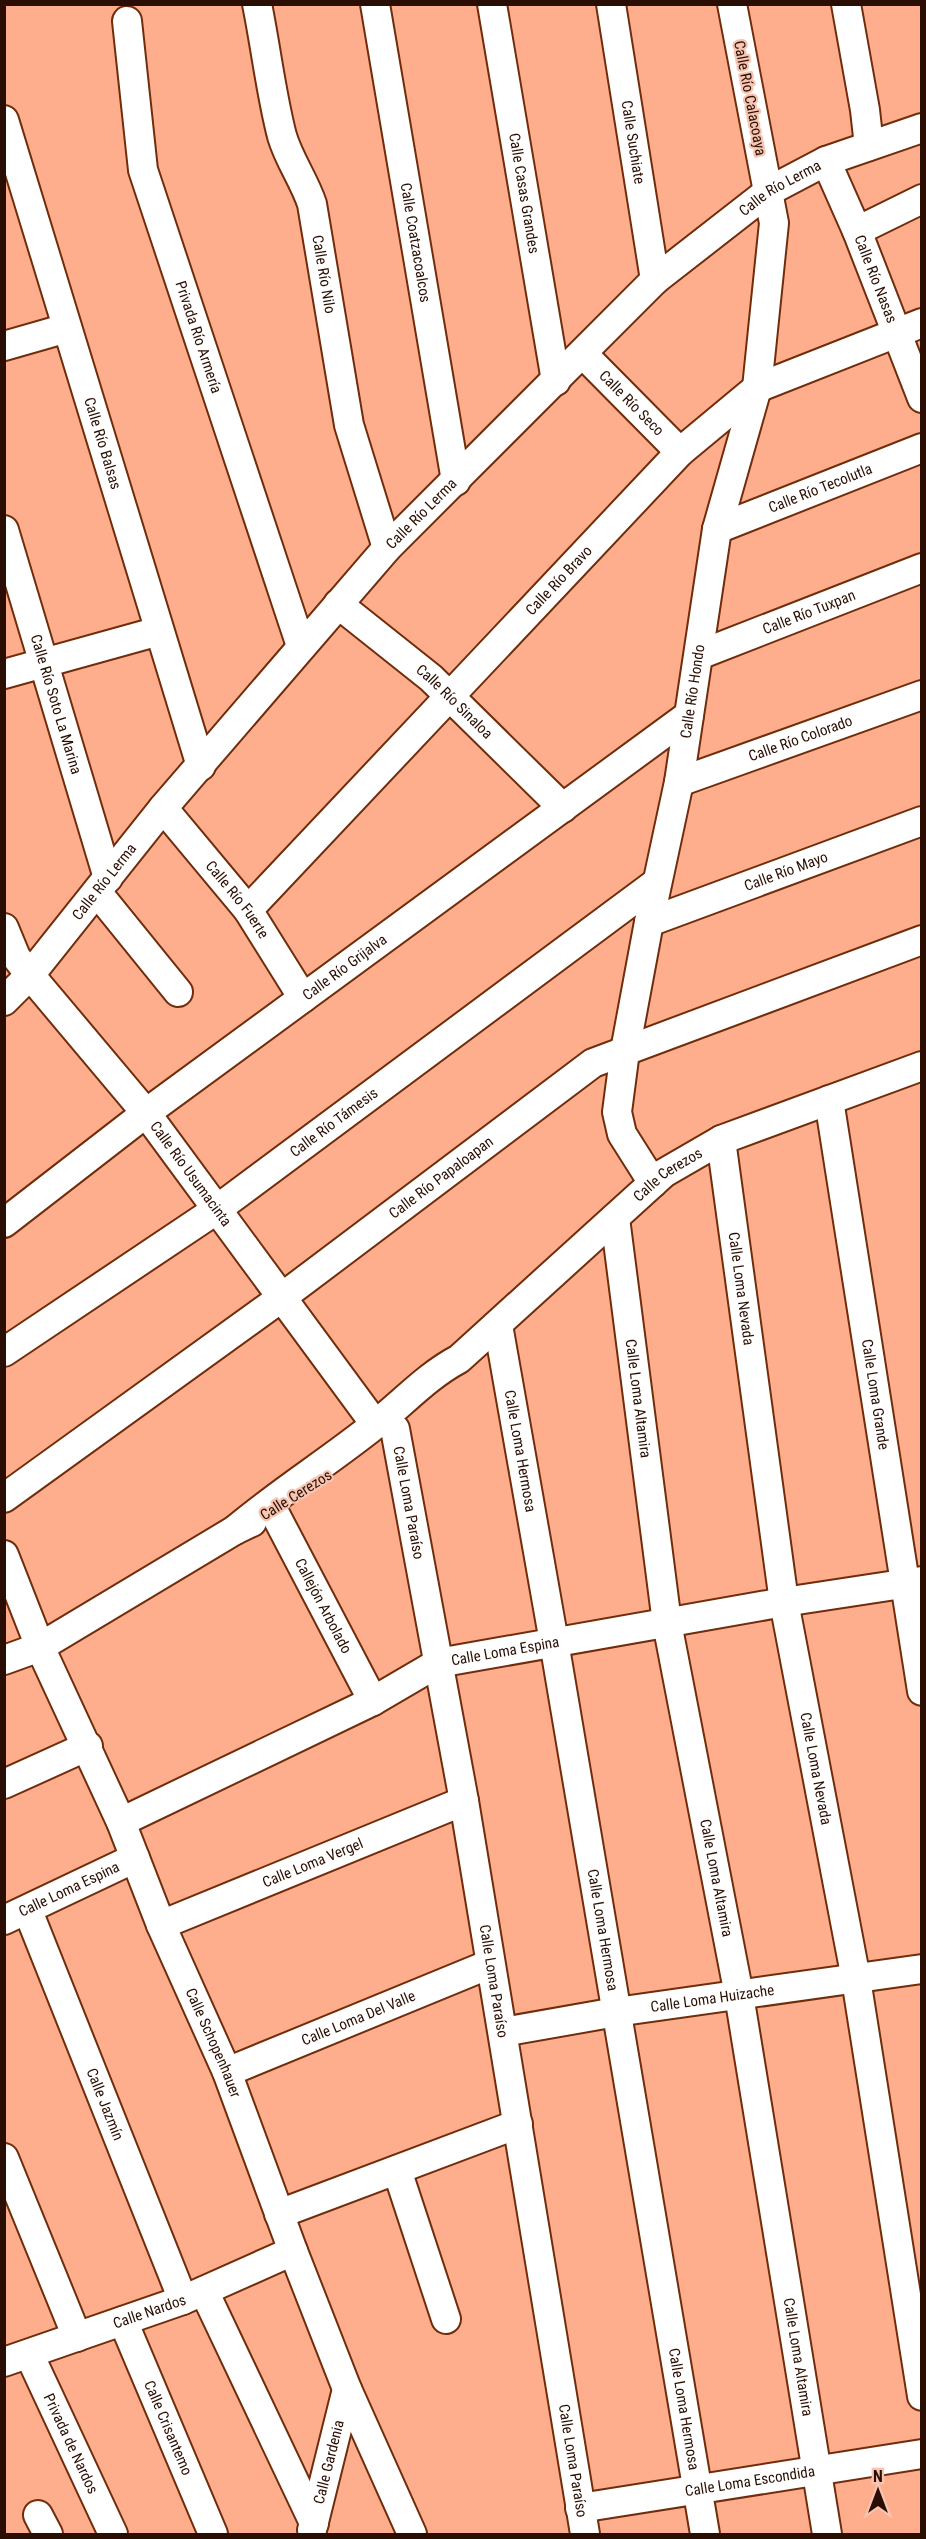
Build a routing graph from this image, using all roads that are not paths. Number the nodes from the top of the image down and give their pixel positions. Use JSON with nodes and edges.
{"nodes":[{"id":1,"x":257,"y":4,"type":"edge"},
{"id":2,"x":375,"y":4,"type":"edge"},
{"id":3,"x":492,"y":4,"type":"edge"},
{"id":4,"x":611,"y":4,"type":"edge"},
{"id":5,"x":732,"y":4,"type":"edge"},
{"id":6,"x":846,"y":4,"type":"edge"},
{"id":7,"x":127,"y":21,"type":"dead end"},
{"id":8,"x":4,"y":120,"type":"edge"},
{"id":9,"x":921,"y":128,"type":"edge"},
{"id":10,"x":869,"y":146,"type":"junction"},
{"id":11,"x":826,"y":161,"type":"junction"},
{"id":12,"x":769,"y":191,"type":"junction"},
{"id":13,"x":921,"y":199,"type":"edge"},
{"id":14,"x":857,"y":231,"type":"junction"},
{"id":15,"x":655,"y":280,"type":"junction"},
{"id":16,"x":921,"y":323,"type":"edge"},
{"id":17,"x":67,"y":328,"type":"junction"},
{"id":18,"x":895,"y":333,"type":"junction"},
{"id":19,"x":4,"y":346,"type":"edge"},
{"id":20,"x":583,"y":354,"type":"junction"},
{"id":21,"x":556,"y":381,"type":"junction"},
{"id":22,"x":757,"y":388,"type":"junction"},
{"id":23,"x":921,"y":398,"type":"edge"},
{"id":24,"x":921,"y":448,"type":"edge"},
{"id":25,"x":680,"y":452,"type":"junction"},
{"id":26,"x":456,"y":481,"type":"junction"},
{"id":27,"x":717,"y":529,"type":"junction"},
{"id":28,"x":4,"y":530,"type":"edge"},
{"id":29,"x":387,"y":548,"type":"junction"},
{"id":30,"x":921,"y":568,"type":"edge"},
{"id":31,"x":338,"y":604,"type":"junction"},
{"id":32,"x":159,"y":631,"type":"junction"},
{"id":33,"x":301,"y":646,"type":"junction"},
{"id":34,"x":699,"y":655,"type":"junction"},
{"id":35,"x":44,"y":663,"type":"junction"},
{"id":36,"x":4,"y":674,"type":"edge"},
{"id":37,"x":921,"y":695,"type":"edge"},
{"id":38,"x":449,"y":696,"type":"junction"},
{"id":39,"x":689,"y":715,"type":"junction"},
{"id":40,"x":201,"y":766,"type":"junction"},
{"id":41,"x":679,"y":782,"type":"junction"},
{"id":42,"x":163,"y":808,"type":"junction"},
{"id":43,"x":563,"y":808,"type":"junction"},
{"id":44,"x":921,"y":821,"type":"edge"},
{"id":45,"x":656,"y":884,"type":"junction"},
{"id":46,"x":103,"y":885,"type":"junction"},
{"id":47,"x":248,"y":910,"type":"junction"},
{"id":48,"x":649,"y":922,"type":"junction"},
{"id":49,"x":4,"y":928,"type":"edge"},
{"id":50,"x":921,"y":940,"type":"edge"},
{"id":51,"x":30,"y":975,"type":"junction"},
{"id":52,"x":178,"y":992,"type":"dead end"},
{"id":53,"x":303,"y":998,"type":"junction"},
{"id":54,"x":4,"y":1001,"type":"edge"},
{"id":55,"x":625,"y":1051,"type":"junction"},
{"id":56,"x":921,"y":1066,"type":"edge"},
{"id":57,"x":829,"y":1100,"type":"junction"},
{"id":58,"x":146,"y":1113,"type":"junction"},
{"id":59,"x":721,"y":1140,"type":"junction"},
{"id":60,"x":653,"y":1184,"type":"junction"},
{"id":61,"x":216,"y":1210,"type":"junction"},
{"id":62,"x":615,"y":1218,"type":"junction"},
{"id":63,"x":4,"y":1223,"type":"edge"},
{"id":64,"x":281,"y":1298,"type":"junction"},
{"id":65,"x":498,"y":1325,"type":"junction"},
{"id":66,"x":4,"y":1352,"type":"edge"},
{"id":67,"x":385,"y":1427,"type":"junction"},
{"id":68,"x":4,"y":1498,"type":"edge"},
{"id":69,"x":274,"y":1512,"type":"junction"},
{"id":70,"x":235,"y":1530,"type":"junction"},
{"id":71,"x":4,"y":1555,"type":"edge"},
{"id":72,"x":913,"y":1582,"type":"edge"},
{"id":73,"x":784,"y":1602,"type":"junction"},
{"id":74,"x":668,"y":1623,"type":"junction"},
{"id":75,"x":554,"y":1642,"type":"junction"},
{"id":76,"x":40,"y":1647,"type":"junction"},
{"id":77,"x":4,"y":1660,"type":"edge"},
{"id":78,"x":438,"y":1663,"type":"junction"},
{"id":79,"x":921,"y":1691,"type":"edge"},
{"id":80,"x":373,"y":1701,"type":"junction"},
{"id":81,"x":88,"y":1746,"type":"junction"},
{"id":82,"x":4,"y":1784,"type":"edge"},
{"id":83,"x":464,"y":1801,"type":"junction"},
{"id":84,"x":121,"y":1822,"type":"junction"},
{"id":85,"x":135,"y":1858,"type":"junction"},
{"id":86,"x":16,"y":1915,"type":"edge"},
{"id":87,"x":161,"y":1925,"type":"junction"},
{"id":88,"x":490,"y":1964,"type":"junction"},
{"id":89,"x":921,"y":1968,"type":"edge"},
{"id":90,"x":856,"y":1979,"type":"junction"},
{"id":91,"x":739,"y":1995,"type":"junction"},
{"id":92,"x":616,"y":2012,"type":"junction"},
{"id":93,"x":503,"y":2032,"type":"junction"},
{"id":94,"x":227,"y":2072,"type":"junction"},
{"id":95,"x":518,"y":2124,"type":"junction"},
{"id":96,"x":4,"y":2158,"type":"edge"},
{"id":97,"x":397,"y":2170,"type":"junction"},
{"id":98,"x":279,"y":2214,"type":"junction"},
{"id":99,"x":293,"y":2251,"type":"junction"},
{"id":100,"x":194,"y":2296,"type":"junction"},
{"id":101,"x":446,"y":2319,"type":"dead end"},
{"id":102,"x":123,"y":2321,"type":"junction"},
{"id":103,"x":77,"y":2337,"type":"junction"},
{"id":104,"x":16,"y":2358,"type":"edge"},
{"id":105,"x":347,"y":2389,"type":"junction"},
{"id":106,"x":921,"y":2396,"type":"edge"},
{"id":107,"x":921,"y":2454,"type":"edge"},
{"id":108,"x":817,"y":2471,"type":"junction"},
{"id":109,"x":697,"y":2490,"type":"junction"},
{"id":110,"x":583,"y":2521,"type":"edge"},
{"id":111,"x":312,"y":2529,"type":"edge"},
{"id":112,"x":112,"y":2535,"type":"edge"},
{"id":113,"x":213,"y":2535,"type":"edge"},
{"id":114,"x":412,"y":2535,"type":"edge"},
{"id":115,"x":705,"y":2535,"type":"edge"},
{"id":116,"x":827,"y":2535,"type":"edge"}],
"edges":[{"from":1,"to":29,"type":"street","name":"Calle Río Nilo"},
{"from":2,"to":26,"type":"street","name":"Calle Coatzacoalcos"},
{"from":3,"to":21,"type":"street","name":"Calle Casas Grandes"},
{"from":4,"to":15,"type":"street","name":"Calle Suchiate"},
{"from":5,"to":12,"type":"street","name":"Calle Río Calacoaya"},
{"from":6,"to":10,"type":"street"},
{"from":7,"to":33,"type":"street","name":"Privada Río Armería"},
{"from":8,"to":17,"type":"street","name":"Calle Río Balsas"},
{"from":9,"to":10,"type":"street","name":"Calle Río Lerma"},
{"from":10,"to":11,"type":"street","name":"Calle Río Lerma"},
{"from":11,"to":12,"type":"street","name":"Calle Río Lerma"},
{"from":11,"to":14,"type":"street","name":"Calle Río Nasas"},
{"from":12,"to":15,"type":"street","name":"Calle Río Lerma"},
{"from":12,"to":22,"type":"street","name":"Calle Río Hondo"},
{"from":13,"to":14,"type":"street"},
{"from":14,"to":18,"type":"street","name":"Calle Río Nasas"},
{"from":15,"to":20,"type":"street","name":"Calle Río Lerma"},
{"from":16,"to":18,"type":"street","name":"Calle Río Bravo"},
{"from":17,"to":19,"type":"street"},
{"from":17,"to":32,"type":"street","name":"Calle Río Balsas"},
{"from":18,"to":22,"type":"street","name":"Calle Río Bravo"},
{"from":18,"to":23,"type":"street","name":"Calle Río Nasas"},
{"from":20,"to":21,"type":"street","name":"Calle Río Lerma"},
{"from":20,"to":25,"type":"street","name":"Calle Río Seco"},
{"from":21,"to":26,"type":"street","name":"Calle Río Lerma"},
{"from":22,"to":25,"type":"street","name":"Calle Río Bravo"},
{"from":22,"to":27,"type":"street","name":"Calle Río Hondo"},
{"from":24,"to":27,"type":"street","name":"Calle Río Tecolutla"},
{"from":25,"to":38,"type":"street","name":"Calle Río Bravo"},
{"from":26,"to":29,"type":"street","name":"Calle Río Lerma"},
{"from":27,"to":34,"type":"street","name":"Calle Río Hondo"},
{"from":28,"to":35,"type":"street","name":"Calle Río Soto La Marina"},
{"from":29,"to":31,"type":"street","name":"Calle Río Lerma"},
{"from":30,"to":34,"type":"street","name":"Calle Río Tuxpan"},
{"from":31,"to":33,"type":"street","name":"Calle Río Lerma"},
{"from":31,"to":38,"type":"street","name":"Calle Río Sinaloa"},
{"from":32,"to":35,"type":"street"},
{"from":32,"to":40,"type":"street","name":"Calle Río Balsas"},
{"from":33,"to":40,"type":"street","name":"Calle Río Lerma"},
{"from":34,"to":39,"type":"street","name":"Calle Río Hondo"},
{"from":35,"to":36,"type":"street"},
{"from":35,"to":46,"type":"street","name":"Calle Río Soto La Marina"},
{"from":37,"to":41,"type":"street","name":"Calle Río Colorado"},
{"from":38,"to":43,"type":"street","name":"Calle Río Sinaloa"},
{"from":38,"to":47,"type":"street","name":"Calle Río Bravo"},
{"from":39,"to":41,"type":"street","name":"Calle Río Hondo"},
{"from":39,"to":43,"type":"street","name":"Calle Río Grijalva"},
{"from":40,"to":42,"type":"street","name":"Calle Río Lerma"},
{"from":41,"to":45,"type":"street","name":"Calle Río Hondo"},
{"from":42,"to":46,"type":"street","name":"Calle Río Lerma"},
{"from":42,"to":47,"type":"street","name":"Calle Río Fuerte"},
{"from":43,"to":53,"type":"street","name":"Calle Río Grijalva"},
{"from":44,"to":48,"type":"street","name":"Calle Río Mayo"},
{"from":45,"to":48,"type":"street","name":"Calle Río Hondo"},
{"from":45,"to":61,"type":"street","name":"Calle Río Támesis"},
{"from":46,"to":51,"type":"street","name":"Calle Río Lerma"},
{"from":46,"to":52,"type":"street"},
{"from":47,"to":53,"type":"street","name":"Calle Río Fuerte"},
{"from":48,"to":55,"type":"street","name":"Calle Río Hondo"},
{"from":49,"to":51,"type":"street","name":"Calle Río Usumacinta"},
{"from":50,"to":55,"type":"street","name":"Calle Río Papaloapan"},
{"from":51,"to":54,"type":"street","name":"Calle Río Lerma"},
{"from":51,"to":58,"type":"street","name":"Calle Río Usumacinta"},
{"from":53,"to":58,"type":"street","name":"Calle Río Grijalva"},
{"from":55,"to":60,"type":"street","name":"Calle Río Hondo"},
{"from":55,"to":64,"type":"street","name":"Calle Río Papaloapan"},
{"from":56,"to":57,"type":"street","name":"Calle Cerezos"},
{"from":57,"to":59,"type":"street","name":"Calle Cerezos"},
{"from":57,"to":72,"type":"street","name":"Calle Loma Grande"},
{"from":58,"to":61,"type":"street","name":"Calle Río Usumacinta"},
{"from":58,"to":63,"type":"street","name":"Calle Río Grijalva"},
{"from":59,"to":60,"type":"street","name":"Calle Cerezos"},
{"from":59,"to":73,"type":"street","name":"Calle Loma Nevada"},
{"from":60,"to":62,"type":"street","name":"Calle Cerezos"},
{"from":61,"to":64,"type":"street","name":"Calle Río Usumacinta"},
{"from":61,"to":66,"type":"street","name":"Calle Río Támesis"},
{"from":62,"to":65,"type":"street","name":"Calle Cerezos"},
{"from":62,"to":74,"type":"street","name":"Calle Loma Altamira"},
{"from":64,"to":67,"type":"street","name":"Calle Río Usumacinta"},
{"from":64,"to":68,"type":"street","name":"Calle Río Papaloapan"},
{"from":65,"to":67,"type":"street","name":"Calle Cerezos"},
{"from":65,"to":75,"type":"street","name":"Calle Loma Hermosa"},
{"from":67,"to":69,"type":"street","name":"Calle Cerezos"},
{"from":67,"to":70,"type":"street","name":"Calle Cerezos"},
{"from":67,"to":78,"type":"street","name":"Calle Loma Paraíso"},
{"from":69,"to":70,"type":"street","name":"Calle Cerezos"},
{"from":69,"to":80,"type":"street","name":"Callejón Arbolado"},
{"from":70,"to":76,"type":"street","name":"Calle Cerezos"},
{"from":71,"to":76,"type":"street","name":"Calle Schopenhauer"},
{"from":72,"to":73,"type":"street","name":"Calle Loma Espina"},
{"from":72,"to":79,"type":"street","name":"Calle Loma Grande"},
{"from":73,"to":74,"type":"street","name":"Calle Loma Espina"},
{"from":73,"to":90,"type":"street","name":"Calle Loma Nevada"},
{"from":74,"to":75,"type":"street","name":"Calle Loma Espina"},
{"from":74,"to":91,"type":"street","name":"Calle Loma Altamira"},
{"from":75,"to":78,"type":"street","name":"Calle Loma Espina"},
{"from":75,"to":92,"type":"street","name":"Calle Loma Hermosa"},
{"from":76,"to":77,"type":"street","name":"Calle Cerezos"},
{"from":76,"to":81,"type":"street","name":"Calle Schopenhauer"},
{"from":78,"to":80,"type":"street","name":"Calle Loma Espina"},
{"from":78,"to":83,"type":"street","name":"Calle Loma Paraíso"},
{"from":80,"to":84,"type":"street","name":"Calle Loma Espina"},
{"from":81,"to":82,"type":"street"},
{"from":81,"to":84,"type":"street","name":"Calle Schopenhauer"},
{"from":83,"to":87,"type":"street","name":"Calle Loma Vergel"},
{"from":83,"to":88,"type":"street","name":"Calle Loma Paraíso"},
{"from":84,"to":85,"type":"street","name":"Calle Schopenhauer"},
{"from":85,"to":86,"type":"street","name":"Calle Loma Espina"},
{"from":85,"to":87,"type":"street","name":"Calle Schopenhauer"},
{"from":86,"to":100,"type":"street","name":"Calle Jazmín"},
{"from":87,"to":94,"type":"street","name":"Calle Schopenhauer"},
{"from":88,"to":93,"type":"street","name":"Calle Loma Paraíso"},
{"from":88,"to":94,"type":"street","name":"Calle Loma Del Valle"},
{"from":89,"to":90,"type":"street","name":"Calle Loma Huizache"},
{"from":90,"to":91,"type":"street","name":"Calle Loma Huizache"},
{"from":90,"to":106,"type":"street","name":"Calle Loma Nevada"},
{"from":91,"to":92,"type":"street","name":"Calle Loma Huizache"},
{"from":91,"to":108,"type":"street","name":"Calle Loma Altamira"},
{"from":92,"to":93,"type":"street","name":"Calle Loma Huizache"},
{"from":92,"to":109,"type":"street","name":"Calle Loma Hermosa"},
{"from":93,"to":95,"type":"street","name":"Calle Loma Paraíso"},
{"from":94,"to":98,"type":"street","name":"Calle Schopenhauer"},
{"from":95,"to":97,"type":"street"},
{"from":95,"to":110,"type":"street","name":"Calle Loma Paraíso"},
{"from":96,"to":103,"type":"street"},
{"from":97,"to":98,"type":"street"},
{"from":97,"to":101,"type":"street"},
{"from":98,"to":99,"type":"street","name":"Calle Schopenhauer"},
{"from":99,"to":100,"type":"street","name":"Calle Nardos"},
{"from":99,"to":105,"type":"street","name":"Calle Schopenhauer"},
{"from":100,"to":102,"type":"street","name":"Calle Nardos"},
{"from":100,"to":111,"type":"street","name":"Calle Jazmín"},
{"from":102,"to":103,"type":"street","name":"Calle Nardos"},
{"from":102,"to":113,"type":"street","name":"Calle Crisantemo"},
{"from":103,"to":104,"type":"street","name":"Calle Nardos"},
{"from":104,"to":112,"type":"street","name":"Privada de Nardos"},
{"from":105,"to":111,"type":"street","name":"Calle Gardenia"},
{"from":105,"to":114,"type":"street","name":"Calle Schopenhauer"},
{"from":107,"to":108,"type":"street","name":"Calle Loma Escondida"},
{"from":108,"to":109,"type":"street","name":"Calle Loma Escondida"},
{"from":108,"to":116,"type":"street","name":"Calle Loma Altamira"},
{"from":109,"to":110,"type":"street","name":"Calle Loma Escondida"},
{"from":109,"to":115,"type":"street","name":"Calle Loma Hermosa"}]}
